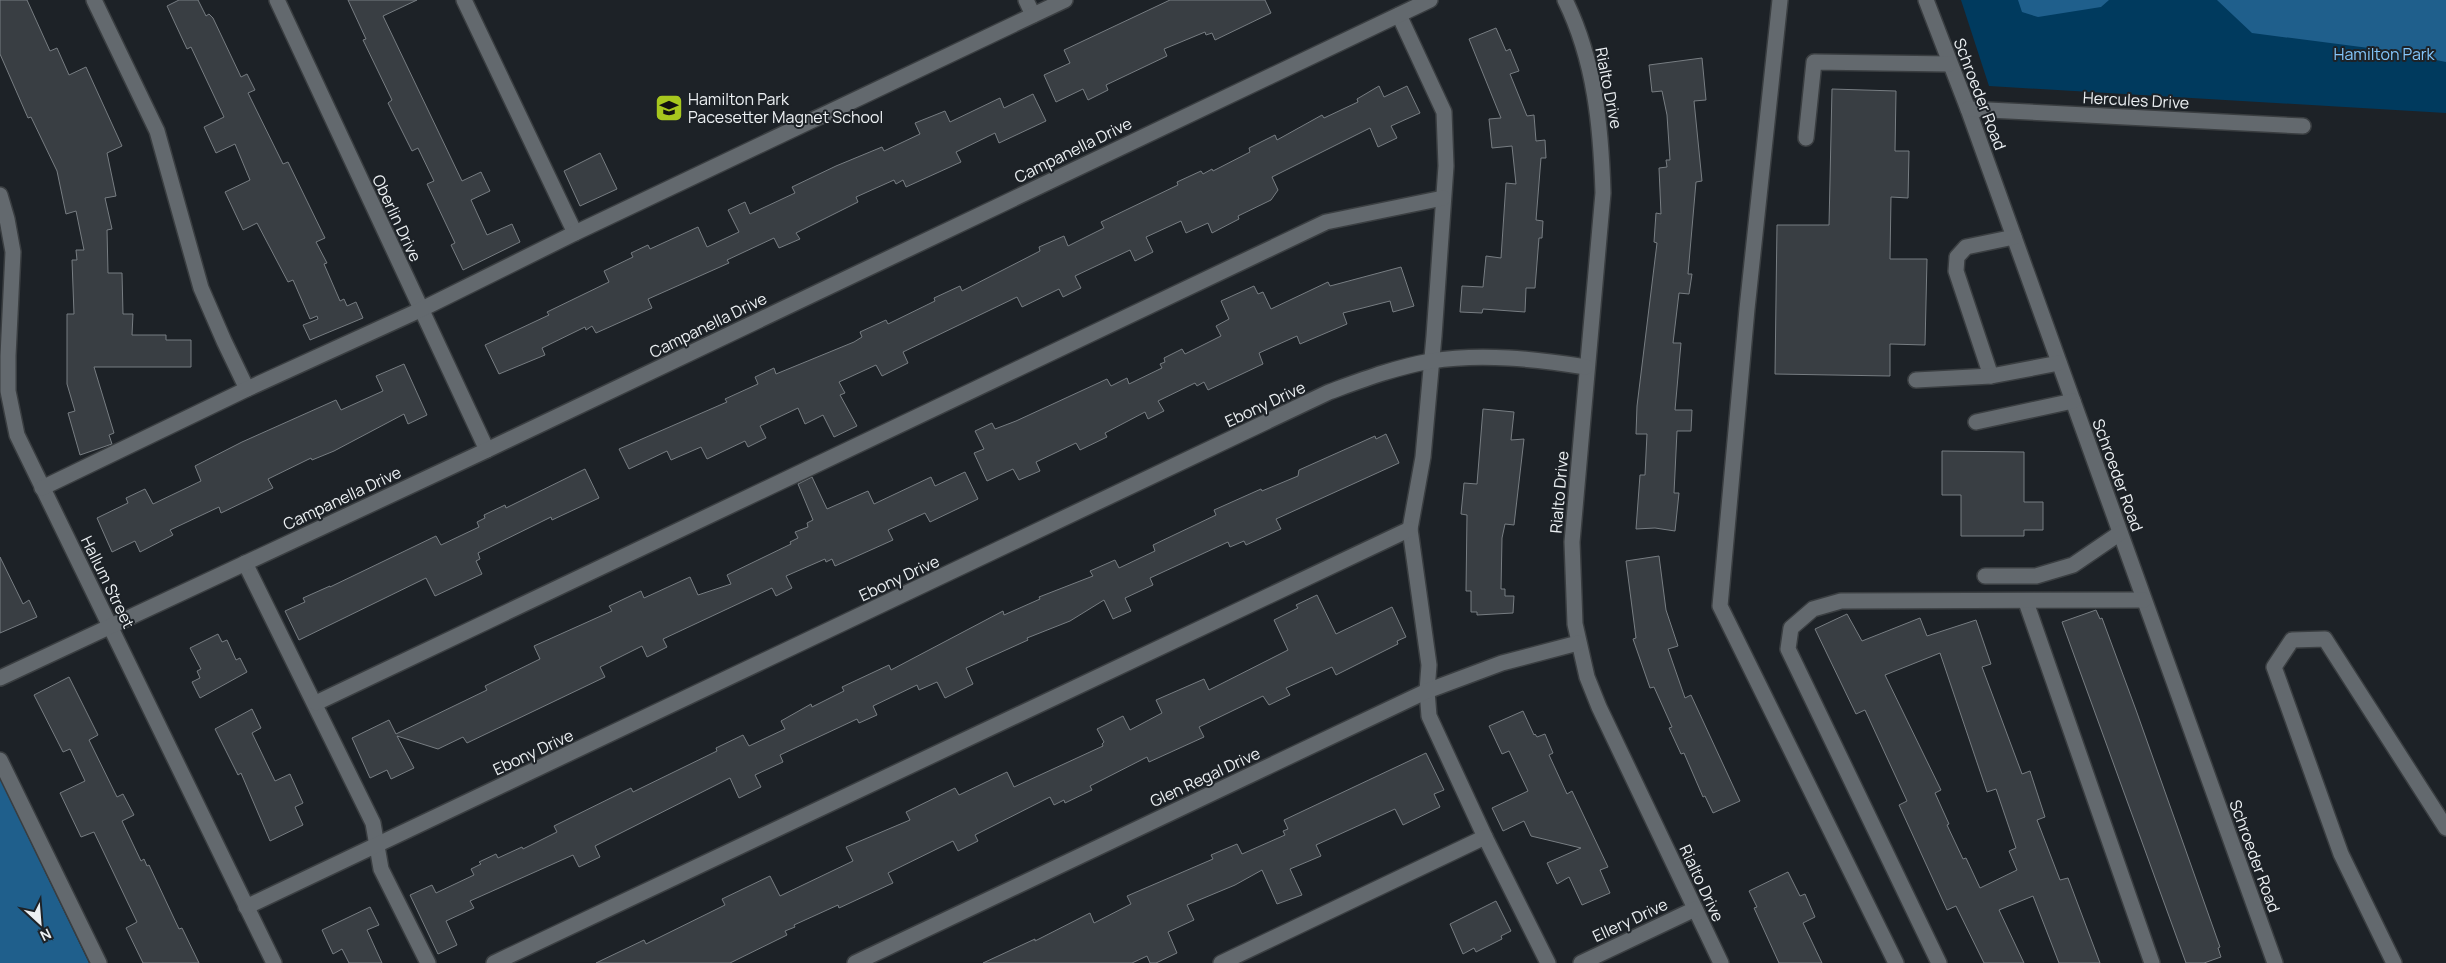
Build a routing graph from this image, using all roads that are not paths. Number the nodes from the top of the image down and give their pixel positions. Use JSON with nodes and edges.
{"nodes":[{"id":1,"x":94,"y":0,"type":"edge"},
{"id":2,"x":277,"y":0,"type":"edge"},
{"id":3,"x":464,"y":0,"type":"edge"},
{"id":4,"x":1026,"y":0,"type":"edge"},
{"id":5,"x":1065,"y":0,"type":"edge"},
{"id":6,"x":1430,"y":0,"type":"edge"},
{"id":7,"x":1565,"y":0,"type":"edge"},
{"id":8,"x":1780,"y":0,"type":"edge"},
{"id":9,"x":1926,"y":0,"type":"edge"},
{"id":10,"x":1033,"y":15,"type":"junction"},
{"id":11,"x":1398,"y":15,"type":"junction"},
{"id":12,"x":1949,"y":64,"type":"junction"},
{"id":13,"x":1968,"y":109,"type":"junction"},
{"id":14,"x":2303,"y":126,"type":"dead end"},
{"id":15,"x":1806,"y":138,"type":"dead end"},
{"id":16,"x":0,"y":195,"type":"edge"},
{"id":17,"x":1444,"y":198,"type":"junction"},
{"id":18,"x":575,"y":233,"type":"junction"},
{"id":19,"x":2014,"y":237,"type":"junction"},
{"id":20,"x":420,"y":310,"type":"junction"},
{"id":21,"x":1431,"y":361,"type":"junction"},
{"id":22,"x":2059,"y":363,"type":"junction"},
{"id":23,"x":1586,"y":367,"type":"junction"},
{"id":24,"x":1991,"y":376,"type":"junction"},
{"id":25,"x":1916,"y":380,"type":"dead end"},
{"id":26,"x":248,"y":389,"type":"junction"},
{"id":27,"x":2073,"y":401,"type":"junction"},
{"id":28,"x":1976,"y":422,"type":"dead end"},
{"id":29,"x":487,"y":450,"type":"junction"},
{"id":30,"x":42,"y":488,"type":"junction"},
{"id":31,"x":1410,"y":529,"type":"junction"},
{"id":32,"x":2120,"y":533,"type":"junction"},
{"id":33,"x":246,"y":563,"type":"junction"},
{"id":34,"x":1985,"y":576,"type":"dead end"},
{"id":35,"x":2144,"y":600,"type":"junction"},
{"id":36,"x":2026,"y":602,"type":"junction"},
{"id":37,"x":109,"y":626,"type":"junction"},
{"id":38,"x":1578,"y":643,"type":"junction"},
{"id":39,"x":0,"y":678,"type":"edge"},
{"id":40,"x":1427,"y":691,"type":"junction"},
{"id":41,"x":316,"y":703,"type":"junction"},
{"id":42,"x":0,"y":760,"type":"edge"},
{"id":43,"x":2446,"y":828,"type":"edge"},
{"id":44,"x":1485,"y":837,"type":"junction"},
{"id":45,"x":378,"y":845,"type":"junction"},
{"id":46,"x":246,"y":906,"type":"junction"},
{"id":47,"x":1695,"y":908,"type":"junction"},
{"id":48,"x":99,"y":963,"type":"edge"},
{"id":49,"x":274,"y":963,"type":"edge"},
{"id":50,"x":428,"y":963,"type":"edge"},
{"id":51,"x":494,"y":963,"type":"edge"},
{"id":52,"x":855,"y":963,"type":"edge"},
{"id":53,"x":1221,"y":963,"type":"edge"},
{"id":54,"x":1548,"y":963,"type":"edge"},
{"id":55,"x":1580,"y":963,"type":"edge"},
{"id":56,"x":1720,"y":963,"type":"edge"},
{"id":57,"x":1896,"y":963,"type":"edge"},
{"id":58,"x":1940,"y":963,"type":"edge"},
{"id":59,"x":2152,"y":963,"type":"edge"},
{"id":60,"x":2275,"y":963,"type":"edge"},
{"id":61,"x":2394,"y":963,"type":"edge"}],
"edges":[{"from":1,"to":26,"type":"street"},
{"from":2,"to":20,"type":"street","name":"Oberlin Drive"},
{"from":3,"to":18,"type":"street"},
{"from":4,"to":10,"type":"street"},
{"from":5,"to":10,"type":"street"},
{"from":6,"to":11,"type":"street","name":"Campanella Drive"},
{"from":7,"to":23,"type":"street","name":"Rialto Drive"},
{"from":8,"to":57,"type":"street"},
{"from":9,"to":12,"type":"street","name":"Schroeder Road"},
{"from":10,"to":18,"type":"street"},
{"from":11,"to":17,"type":"street"},
{"from":11,"to":29,"type":"street","name":"Campanella Drive"},
{"from":12,"to":13,"type":"street","name":"Schroeder Road"},
{"from":12,"to":15,"type":"street"},
{"from":13,"to":14,"type":"street","name":"Hercules Drive"},
{"from":13,"to":19,"type":"street","name":"Schroeder Road"},
{"from":16,"to":30,"type":"street","name":"Hallum Street"},
{"from":17,"to":21,"type":"street"},
{"from":17,"to":41,"type":"street"},
{"from":18,"to":20,"type":"street"},
{"from":19,"to":22,"type":"street","name":"Schroeder Road"},
{"from":19,"to":24,"type":"street"},
{"from":20,"to":26,"type":"street"},
{"from":20,"to":29,"type":"street","name":"Oberlin Drive"},
{"from":21,"to":23,"type":"street","name":"Ebony Drive"},
{"from":21,"to":31,"type":"street"},
{"from":21,"to":45,"type":"street","name":"Ebony Drive"},
{"from":22,"to":24,"type":"street"},
{"from":22,"to":27,"type":"street","name":"Schroeder Road"},
{"from":23,"to":38,"type":"street","name":"Rialto Drive"},
{"from":24,"to":25,"type":"street"},
{"from":26,"to":30,"type":"street"},
{"from":27,"to":28,"type":"street"},
{"from":27,"to":32,"type":"street","name":"Schroeder Road"},
{"from":29,"to":33,"type":"street","name":"Campanella Drive"},
{"from":30,"to":37,"type":"street","name":"Hallum Street"},
{"from":31,"to":40,"type":"street"},
{"from":31,"to":51,"type":"street"},
{"from":32,"to":34,"type":"street"},
{"from":32,"to":35,"type":"street","name":"Schroeder Road"},
{"from":33,"to":37,"type":"street","name":"Campanella Drive"},
{"from":33,"to":41,"type":"street"},
{"from":35,"to":36,"type":"street"},
{"from":35,"to":60,"type":"street","name":"Schroeder Road"},
{"from":36,"to":58,"type":"street"},
{"from":36,"to":59,"type":"street"},
{"from":37,"to":39,"type":"street","name":"Campanella Drive"},
{"from":37,"to":46,"type":"street","name":"Hallum Street"},
{"from":38,"to":40,"type":"street","name":"Glen Regal Drive"},
{"from":38,"to":47,"type":"street","name":"Rialto Drive"},
{"from":40,"to":44,"type":"street"},
{"from":40,"to":52,"type":"street","name":"Glen Regal Drive"},
{"from":41,"to":45,"type":"street"},
{"from":42,"to":48,"type":"street"},
{"from":43,"to":61,"type":"street"},
{"from":44,"to":53,"type":"street"},
{"from":44,"to":54,"type":"street"},
{"from":45,"to":46,"type":"street","name":"Ebony Drive"},
{"from":45,"to":50,"type":"street"},
{"from":46,"to":49,"type":"street","name":"Hallum Street"},
{"from":47,"to":55,"type":"street","name":"Ellery Drive"},
{"from":47,"to":56,"type":"street","name":"Rialto Drive"}]}
